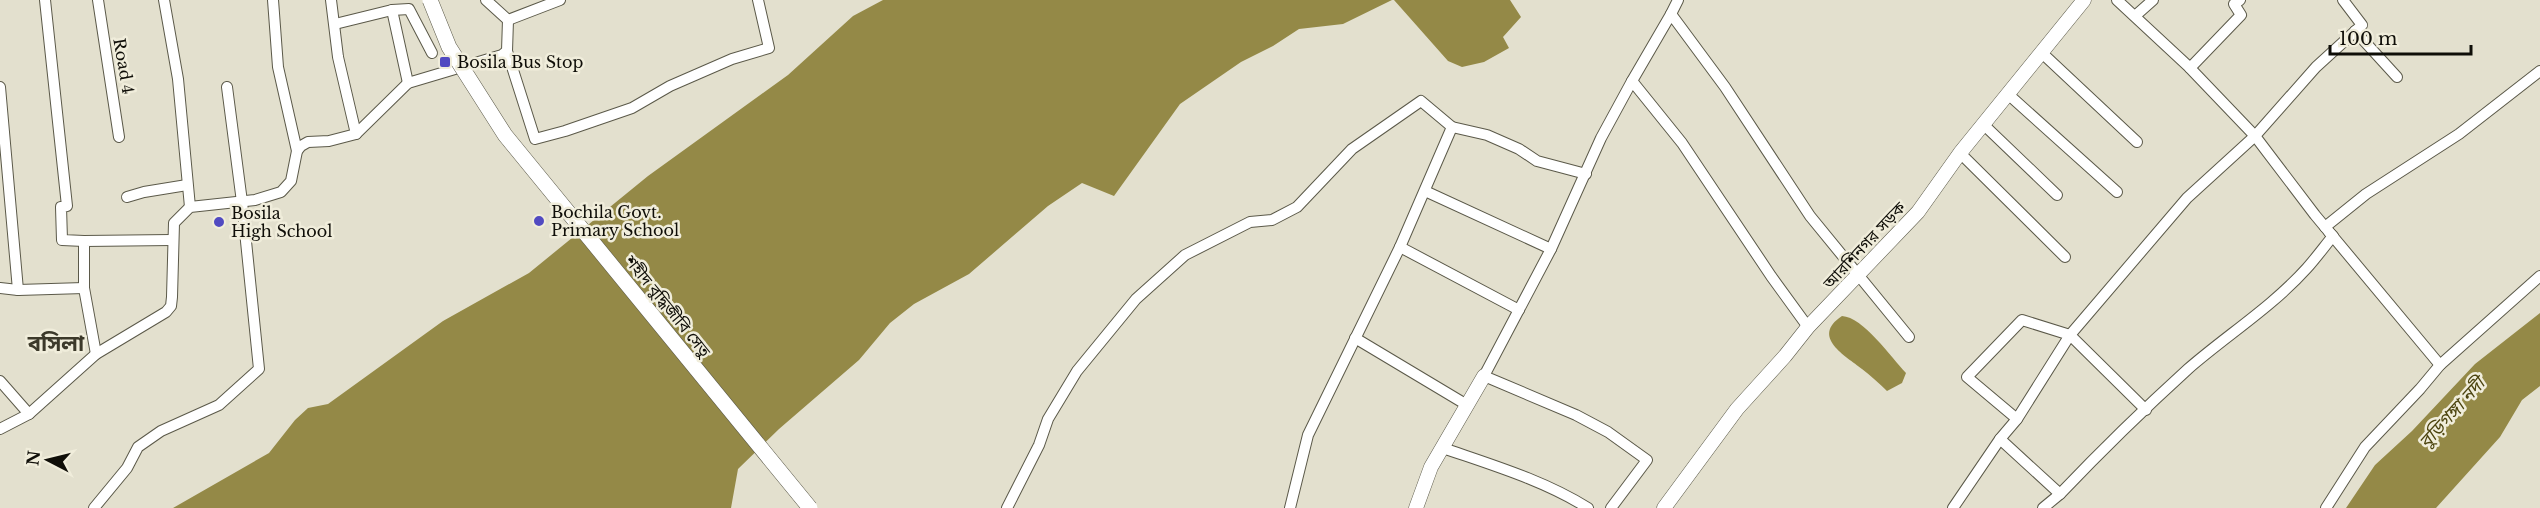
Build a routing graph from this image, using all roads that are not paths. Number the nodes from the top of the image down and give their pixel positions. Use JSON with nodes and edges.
{"nodes":[{"id":1,"x":45,"y":0,"type":"edge"},
{"id":2,"x":98,"y":0,"type":"edge"},
{"id":3,"x":164,"y":0,"type":"edge"},
{"id":4,"x":273,"y":0,"type":"edge"},
{"id":5,"x":330,"y":0,"type":"edge"},
{"id":6,"x":430,"y":0,"type":"edge"},
{"id":7,"x":486,"y":0,"type":"edge"},
{"id":8,"x":758,"y":0,"type":"edge"},
{"id":9,"x":1678,"y":0,"type":"edge"},
{"id":10,"x":2084,"y":0,"type":"edge"},
{"id":11,"x":2117,"y":0,"type":"edge"},
{"id":12,"x":2153,"y":0,"type":"edge"},
{"id":13,"x":2240,"y":0,"type":"edge"},
{"id":14,"x":2343,"y":0,"type":"edge"},
{"id":15,"x":555,"y":1,"type":"edge"},
{"id":16,"x":408,"y":4,"type":"edge"},
{"id":17,"x":392,"y":10,"type":"junction"},
{"id":18,"x":1671,"y":14,"type":"junction"},
{"id":19,"x":2135,"y":16,"type":"junction"},
{"id":20,"x":508,"y":20,"type":"junction"},
{"id":21,"x":335,"y":24,"type":"junction"},
{"id":22,"x":2355,"y":32,"type":"junction"},
{"id":23,"x":507,"y":51,"type":"junction"},
{"id":24,"x":432,"y":53,"type":"dead end"},
{"id":25,"x":2042,"y":53,"type":"junction"},
{"id":26,"x":2190,"y":68,"type":"junction"},
{"id":27,"x":2540,"y":71,"type":"edge"},
{"id":28,"x":2397,"y":77,"type":"dead end"},
{"id":29,"x":1632,"y":81,"type":"junction"},
{"id":30,"x":408,"y":83,"type":"junction"},
{"id":31,"x":0,"y":87,"type":"edge"},
{"id":32,"x":227,"y":87,"type":"dead end"},
{"id":33,"x":2009,"y":95,"type":"junction"},
{"id":34,"x":1984,"y":125,"type":"junction"},
{"id":35,"x":1452,"y":127,"type":"junction"},
{"id":36,"x":356,"y":134,"type":"junction"},
{"id":37,"x":2255,"y":136,"type":"junction"},
{"id":38,"x":119,"y":137,"type":"dead end"},
{"id":39,"x":2137,"y":142,"type":"dead end"},
{"id":40,"x":297,"y":151,"type":"junction"},
{"id":41,"x":1960,"y":153,"type":"junction"},
{"id":42,"x":1586,"y":174,"type":"junction"},
{"id":43,"x":187,"y":185,"type":"junction"},
{"id":44,"x":1425,"y":191,"type":"junction"},
{"id":45,"x":2117,"y":192,"type":"dead end"},
{"id":46,"x":2057,"y":195,"type":"dead end"},
{"id":47,"x":127,"y":197,"type":"dead end"},
{"id":48,"x":242,"y":202,"type":"junction"},
{"id":49,"x":190,"y":207,"type":"junction"},
{"id":50,"x":2315,"y":215,"type":"junction"},
{"id":51,"x":2325,"y":227,"type":"junction"},
{"id":52,"x":2332,"y":236,"type":"junction"},
{"id":53,"x":172,"y":240,"type":"junction"},
{"id":54,"x":84,"y":241,"type":"junction"},
{"id":55,"x":1400,"y":247,"type":"junction"},
{"id":56,"x":1551,"y":249,"type":"junction"},
{"id":57,"x":2065,"y":257,"type":"dead end"},
{"id":58,"x":2540,"y":276,"type":"edge"},
{"id":59,"x":1858,"y":277,"type":"junction"},
{"id":60,"x":0,"y":288,"type":"edge"},
{"id":61,"x":84,"y":288,"type":"junction"},
{"id":62,"x":18,"y":290,"type":"junction"},
{"id":63,"x":1519,"y":310,"type":"junction"},
{"id":64,"x":1808,"y":327,"type":"junction"},
{"id":65,"x":2070,"y":335,"type":"junction"},
{"id":66,"x":1909,"y":337,"type":"dead end"},
{"id":67,"x":1355,"y":338,"type":"junction"},
{"id":68,"x":96,"y":354,"type":"junction"},
{"id":69,"x":2440,"y":365,"type":"junction"},
{"id":70,"x":1484,"y":376,"type":"junction"},
{"id":71,"x":0,"y":381,"type":"edge"},
{"id":72,"x":1467,"y":405,"type":"junction"},
{"id":73,"x":2146,"y":410,"type":"junction"},
{"id":74,"x":29,"y":414,"type":"junction"},
{"id":75,"x":2017,"y":420,"type":"junction"},
{"id":76,"x":0,"y":429,"type":"edge"},
{"id":77,"x":2000,"y":439,"type":"junction"},
{"id":78,"x":1443,"y":448,"type":"junction"},
{"id":79,"x":2060,"y":494,"type":"junction"},
{"id":80,"x":94,"y":508,"type":"edge"},
{"id":81,"x":810,"y":508,"type":"edge"},
{"id":82,"x":1006,"y":508,"type":"edge"},
{"id":83,"x":1290,"y":508,"type":"edge"},
{"id":84,"x":1416,"y":508,"type":"edge"},
{"id":85,"x":1588,"y":508,"type":"edge"},
{"id":86,"x":1611,"y":508,"type":"edge"},
{"id":87,"x":1664,"y":508,"type":"edge"},
{"id":88,"x":1953,"y":508,"type":"edge"},
{"id":89,"x":2043,"y":508,"type":"edge"},
{"id":90,"x":2326,"y":508,"type":"edge"}],
"edges":[{"from":1,"to":54,"type":"street"},
{"from":2,"to":38,"type":"street","name":"Road 4"},
{"from":3,"to":43,"type":"street"},
{"from":4,"to":40,"type":"street"},
{"from":5,"to":21,"type":"street"},
{"from":6,"to":81,"type":"main road","name":"শহীদ বুদ্ধিজীবি সেতু","bridge":true},
{"from":7,"to":20,"type":"street"},
{"from":8,"to":23,"type":"street"},
{"from":9,"to":18,"type":"street"},
{"from":10,"to":25,"type":"street","name":"আরশিনগর সড়ক"},
{"from":11,"to":19,"type":"street"},
{"from":12,"to":19,"type":"street"},
{"from":13,"to":26,"type":"street"},
{"from":14,"to":22,"type":"street"},
{"from":15,"to":20,"type":"street"},
{"from":16,"to":17,"type":"street"},
{"from":16,"to":24,"type":"street"},
{"from":17,"to":21,"type":"street"},
{"from":17,"to":30,"type":"street"},
{"from":18,"to":29,"type":"street"},
{"from":18,"to":59,"type":"street"},
{"from":19,"to":26,"type":"street"},
{"from":20,"to":23,"type":"street"},
{"from":21,"to":36,"type":"street"},
{"from":22,"to":28,"type":"street"},
{"from":22,"to":37,"type":"street"},
{"from":23,"to":30,"type":"street"},
{"from":25,"to":33,"type":"street","name":"আরশিনগর সড়ক"},
{"from":25,"to":39,"type":"street"},
{"from":26,"to":37,"type":"street"},
{"from":27,"to":51,"type":"street"},
{"from":29,"to":42,"type":"street"},
{"from":29,"to":64,"type":"street"},
{"from":30,"to":36,"type":"street"},
{"from":31,"to":62,"type":"street"},
{"from":32,"to":48,"type":"street"},
{"from":33,"to":34,"type":"street","name":"আরশিনগর সড়ক"},
{"from":33,"to":45,"type":"street"},
{"from":34,"to":41,"type":"street","name":"আরশিনগর সড়ক"},
{"from":34,"to":46,"type":"street"},
{"from":35,"to":42,"type":"street"},
{"from":35,"to":44,"type":"street"},
{"from":35,"to":82,"type":"street"},
{"from":36,"to":40,"type":"street"},
{"from":37,"to":50,"type":"street"},
{"from":37,"to":65,"type":"street"},
{"from":40,"to":48,"type":"street"},
{"from":41,"to":57,"type":"street"},
{"from":41,"to":59,"type":"street","name":"আরশিনগর সড়ক"},
{"from":42,"to":56,"type":"street"},
{"from":43,"to":47,"type":"street"},
{"from":43,"to":49,"type":"street"},
{"from":44,"to":55,"type":"street"},
{"from":44,"to":56,"type":"street"},
{"from":48,"to":49,"type":"street"},
{"from":48,"to":80,"type":"street"},
{"from":49,"to":53,"type":"street"},
{"from":50,"to":51,"type":"street"},
{"from":50,"to":52,"type":"street"},
{"from":51,"to":52,"type":"street"},
{"from":52,"to":69,"type":"street"},
{"from":52,"to":73,"type":"street"},
{"from":53,"to":54,"type":"street"},
{"from":53,"to":68,"type":"street"},
{"from":54,"to":61,"type":"street"},
{"from":55,"to":63,"type":"street"},
{"from":55,"to":67,"type":"street"},
{"from":56,"to":63,"type":"street"},
{"from":58,"to":69,"type":"street"},
{"from":59,"to":64,"type":"street","name":"আরশিনগর সড়ক"},
{"from":59,"to":66,"type":"street"},
{"from":60,"to":62,"type":"street"},
{"from":61,"to":62,"type":"street"},
{"from":61,"to":68,"type":"street"},
{"from":63,"to":70,"type":"street"},
{"from":64,"to":87,"type":"street","name":"আরশিনগর সড়ক"},
{"from":65,"to":73,"type":"street"},
{"from":65,"to":75,"type":"street"},
{"from":65,"to":75,"type":"street"},
{"from":67,"to":72,"type":"street"},
{"from":67,"to":83,"type":"street"},
{"from":68,"to":74,"type":"street"},
{"from":69,"to":90,"type":"street"},
{"from":70,"to":72,"type":"street"},
{"from":70,"to":86,"type":"street"},
{"from":71,"to":74,"type":"street"},
{"from":72,"to":78,"type":"street"},
{"from":73,"to":79,"type":"street"},
{"from":74,"to":76,"type":"street"},
{"from":75,"to":77,"type":"street"},
{"from":77,"to":79,"type":"street"},
{"from":77,"to":88,"type":"street"},
{"from":78,"to":84,"type":"street"},
{"from":78,"to":85,"type":"street"},
{"from":79,"to":89,"type":"street"}]}
